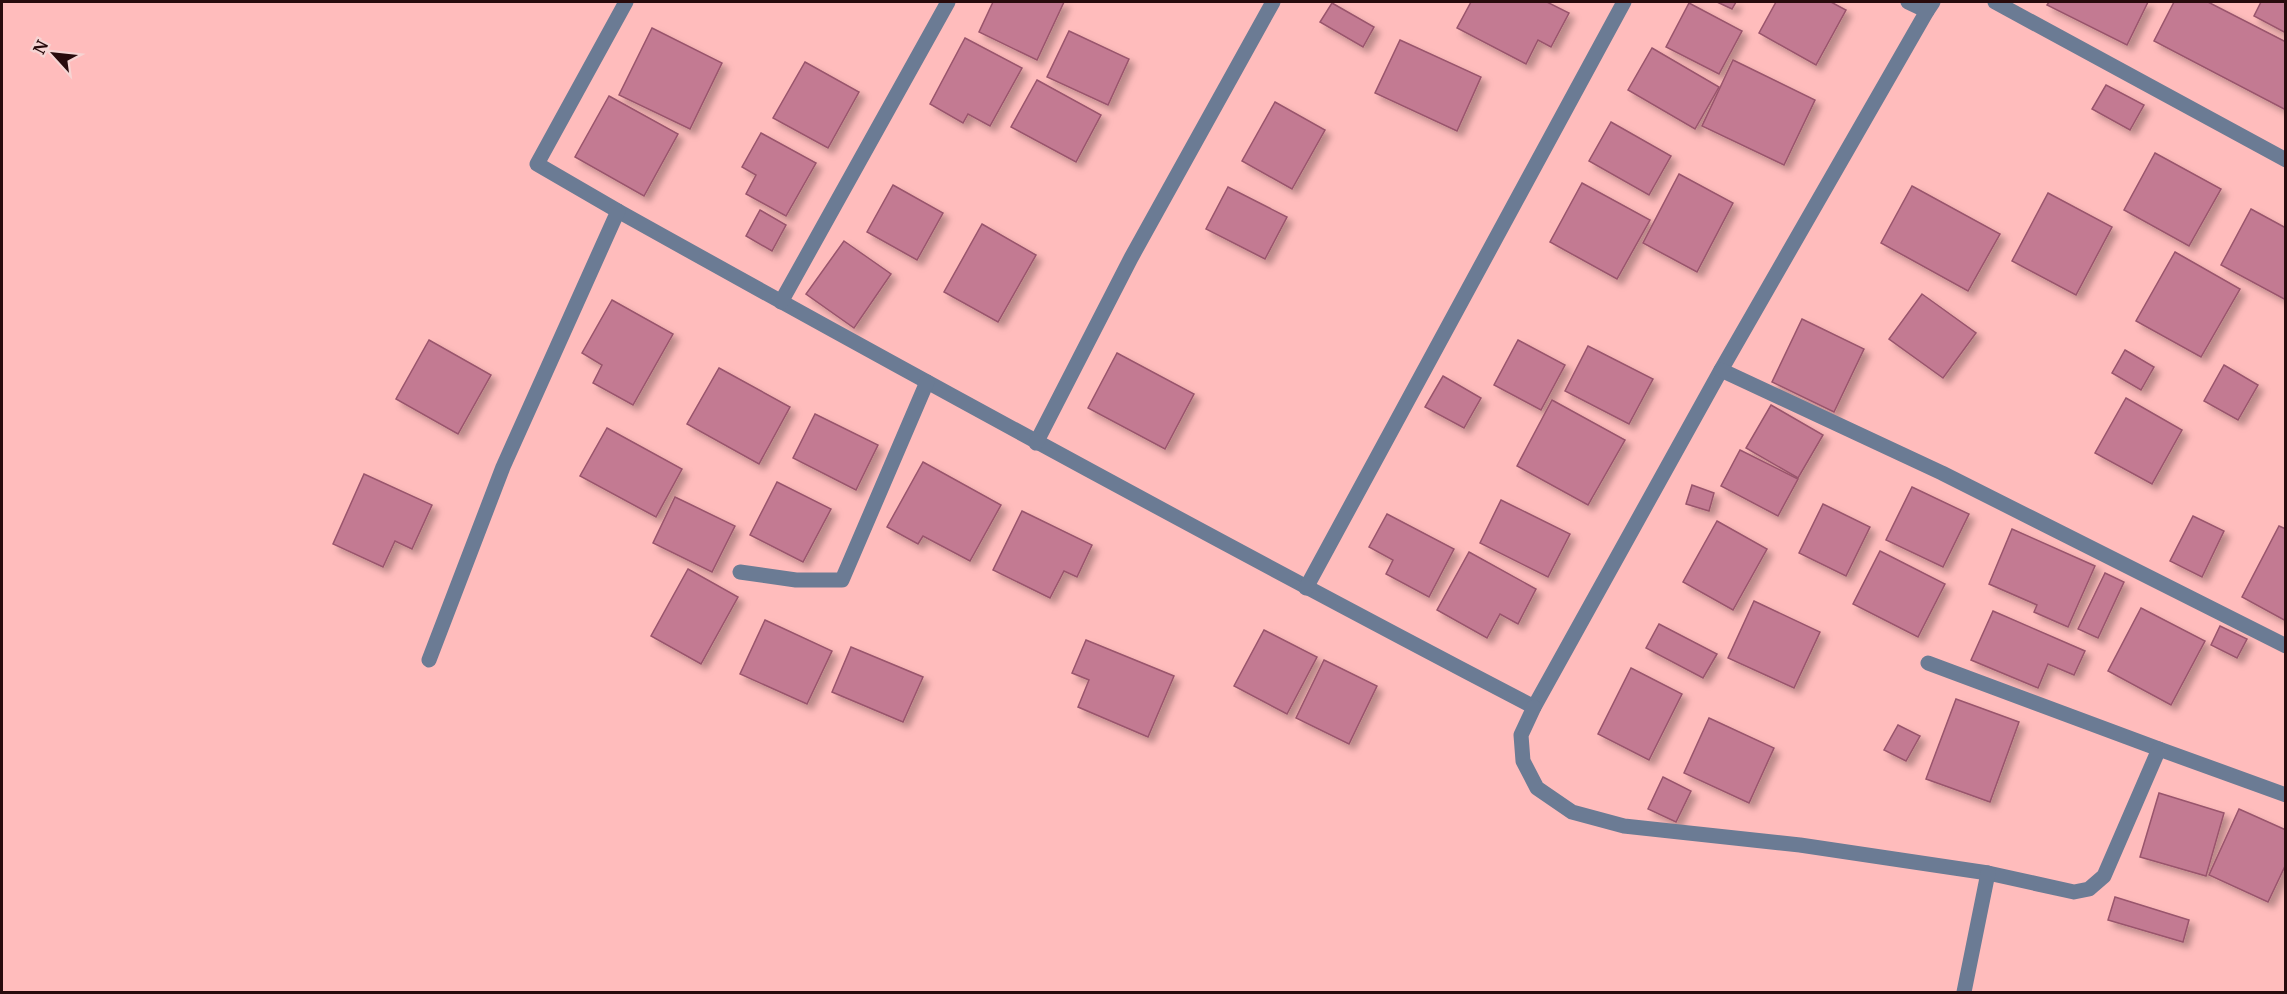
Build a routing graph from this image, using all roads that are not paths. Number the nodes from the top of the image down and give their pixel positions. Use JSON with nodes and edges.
{"nodes":[{"id":1,"x":627,"y":2,"type":"edge"},
{"id":2,"x":948,"y":2,"type":"edge"},
{"id":3,"x":1273,"y":2,"type":"edge"},
{"id":4,"x":1624,"y":2,"type":"edge"},
{"id":5,"x":1908,"y":2,"type":"edge"},
{"id":6,"x":1995,"y":2,"type":"edge"},
{"id":7,"x":1930,"y":6,"type":"edge"},
{"id":8,"x":2286,"y":160,"type":"edge"},
{"id":9,"x":618,"y":211,"type":"junction"},
{"id":10,"x":781,"y":302,"type":"junction"},
{"id":11,"x":1721,"y":370,"type":"junction"},
{"id":12,"x":927,"y":382,"type":"junction"},
{"id":13,"x":1036,"y":443,"type":"junction"},
{"id":14,"x":740,"y":572,"type":"dead end"},
{"id":15,"x":1306,"y":588,"type":"junction"},
{"id":16,"x":2286,"y":646,"type":"edge"},
{"id":17,"x":429,"y":660,"type":"dead end"},
{"id":18,"x":1928,"y":663,"type":"dead end"},
{"id":19,"x":1534,"y":707,"type":"junction"},
{"id":20,"x":2159,"y":749,"type":"junction"},
{"id":21,"x":2286,"y":795,"type":"edge"},
{"id":22,"x":1988,"y":873,"type":"junction"},
{"id":23,"x":1964,"y":993,"type":"edge"}],
"edges":[{"from":1,"to":9,"type":"street"},
{"from":2,"to":10,"type":"street"},
{"from":3,"to":13,"type":"street"},
{"from":4,"to":15,"type":"street"},
{"from":5,"to":7,"type":"street"},
{"from":6,"to":8,"type":"street"},
{"from":7,"to":11,"type":"street"},
{"from":9,"to":10,"type":"street"},
{"from":9,"to":17,"type":"street"},
{"from":10,"to":12,"type":"street"},
{"from":11,"to":16,"type":"street"},
{"from":11,"to":19,"type":"street"},
{"from":12,"to":13,"type":"street"},
{"from":12,"to":14,"type":"street"},
{"from":13,"to":15,"type":"street"},
{"from":15,"to":19,"type":"street"},
{"from":18,"to":20,"type":"street"},
{"from":19,"to":22,"type":"street"},
{"from":20,"to":21,"type":"street"},
{"from":20,"to":22,"type":"street"},
{"from":22,"to":23,"type":"street"}]}
